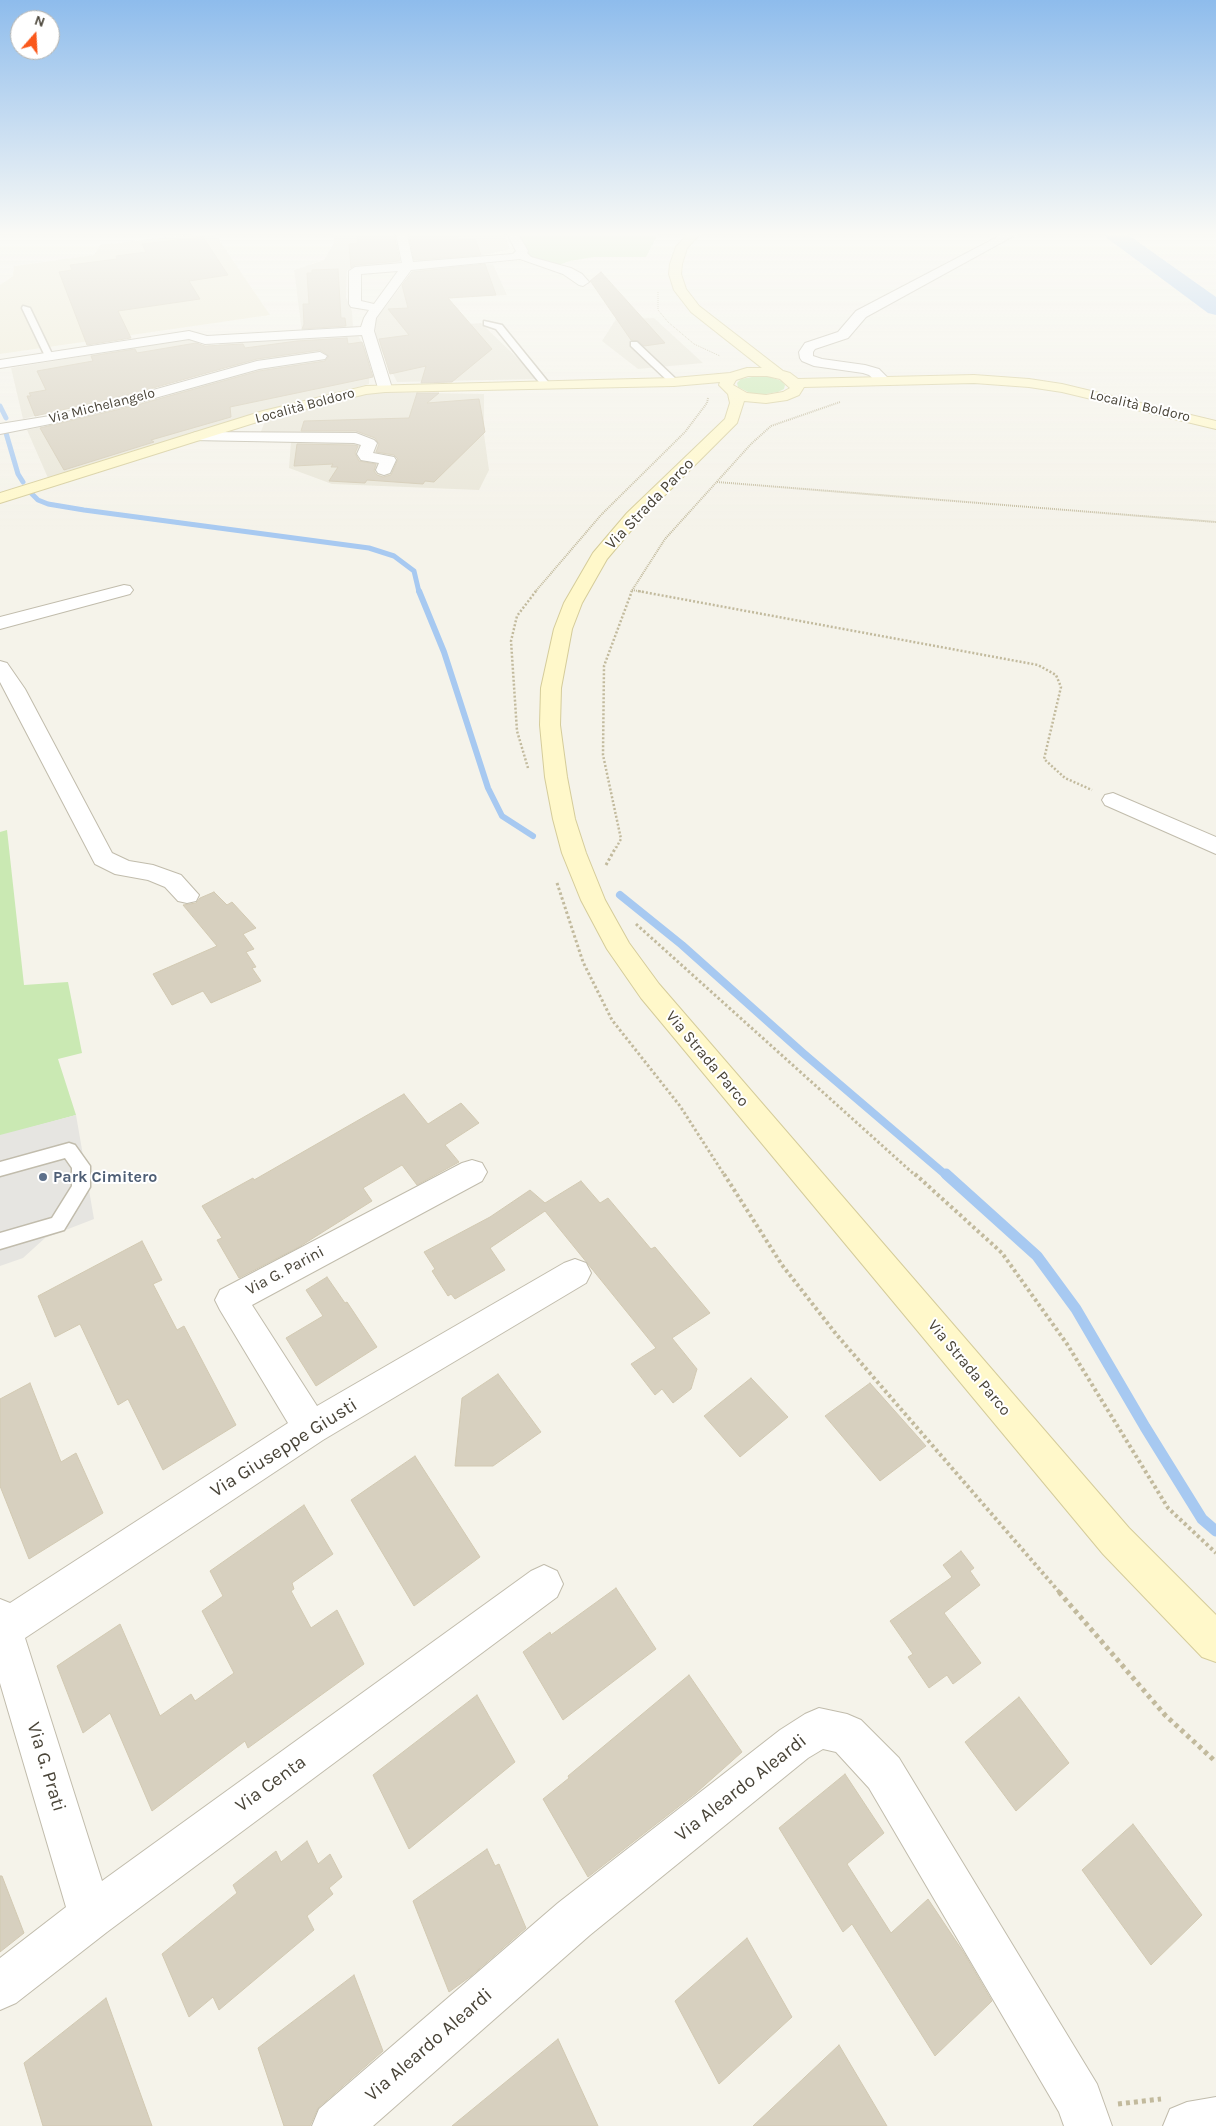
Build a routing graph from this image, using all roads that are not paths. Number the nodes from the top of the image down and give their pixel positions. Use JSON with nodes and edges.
{"nodes":[{"id":1,"x":38,"y":333,"type":"edge"},
{"id":2,"x":327,"y":333,"type":"edge"},
{"id":3,"x":368,"y":333,"type":"edge"},
{"id":4,"x":505,"y":333,"type":"edge"},
{"id":5,"x":727,"y":333,"type":"edge"},
{"id":6,"x":845,"y":333,"type":"edge"},
{"id":7,"x":205,"y":340,"type":"junction"},
{"id":8,"x":634,"y":344,"type":"dead end"},
{"id":9,"x":749,"y":353,"type":"junction"},
{"id":10,"x":49,"y":356,"type":"junction"},
{"id":11,"x":320,"y":356,"type":"dead end"},
{"id":12,"x":0,"y":364,"type":"edge"},
{"id":13,"x":218,"y":365,"type":"junction"},
{"id":14,"x":777,"y":373,"type":"junction"},
{"id":15,"x":884,"y":381,"type":"junction"},
{"id":16,"x":674,"y":382,"type":"junction"},
{"id":17,"x":795,"y":383,"type":"junction"},
{"id":18,"x":546,"y":385,"type":"junction"},
{"id":19,"x":385,"y":388,"type":"junction"},
{"id":20,"x":733,"y":391,"type":"junction"},
{"id":21,"x":1216,"y":425,"type":"edge"},
{"id":22,"x":0,"y":429,"type":"edge"},
{"id":23,"x":196,"y":437,"type":"junction"},
{"id":24,"x":384,"y":470,"type":"dead end"},
{"id":25,"x":7,"y":492,"type":"edge"},
{"id":26,"x":124,"y":590,"type":"dead end"},
{"id":27,"x":0,"y":623,"type":"edge"},
{"id":28,"x":0,"y":667,"type":"edge"},
{"id":29,"x":1113,"y":800,"type":"road end"},
{"id":30,"x":1216,"y":846,"type":"edge"},
{"id":31,"x":187,"y":895,"type":"dead end"},
{"id":32,"x":0,"y":1169,"type":"edge"},
{"id":33,"x":472,"y":1172,"type":"dead end"},
{"id":34,"x":0,"y":1241,"type":"edge"},
{"id":35,"x":575,"y":1273,"type":"dead end"},
{"id":36,"x":311,"y":1428,"type":"junction"},
{"id":37,"x":544,"y":1584,"type":"dead end"},
{"id":38,"x":2,"y":1627,"type":"edge"},
{"id":39,"x":1216,"y":1643,"type":"edge"},
{"id":40,"x":91,"y":1916,"type":"junction"},
{"id":41,"x":0,"y":1987,"type":"edge"},
{"id":42,"x":1177,"y":2112,"type":"edge"},
{"id":43,"x":1084,"y":2113,"type":"edge"},
{"id":44,"x":1216,"y":2121,"type":"edge"},
{"id":45,"x":336,"y":2126,"type":"edge"}],
"edges":[{"from":1,"to":10,"type":"lane"},
{"from":2,"to":7,"type":"street"},
{"from":3,"to":19,"type":"street"},
{"from":4,"to":18,"type":"lane"},
{"from":5,"to":9,"type":"main road"},
{"from":6,"to":15,"type":"street"},
{"from":7,"to":10,"type":"street"},
{"from":7,"to":13,"type":"street"},
{"from":8,"to":16,"type":"lane"},
{"from":9,"to":14,"type":"main road"},
{"from":9,"to":20,"type":"main road","name":"Via Strada Parco"},
{"from":10,"to":12,"type":"street"},
{"from":11,"to":13,"type":"street","name":"Via Michelangelo"},
{"from":13,"to":22,"type":"street","name":"Via Michelangelo"},
{"from":14,"to":17,"type":"main road"},
{"from":14,"to":20,"type":"main road"},
{"from":15,"to":17,"type":"main road","name":"Località Boldoro"},
{"from":15,"to":21,"type":"main road","name":"Località Boldoro"},
{"from":16,"to":18,"type":"main road","name":"Località Boldoro"},
{"from":16,"to":20,"type":"main road","name":"Località Boldoro"},
{"from":17,"to":20,"type":"main road","name":"Località Boldoro"},
{"from":18,"to":19,"type":"main road","name":"Località Boldoro"},
{"from":19,"to":23,"type":"main road","name":"Località Boldoro"},
{"from":20,"to":39,"type":"main road","name":"Via Strada Parco"},
{"from":23,"to":24,"type":"street"},
{"from":23,"to":25,"type":"main road","name":"Località Boldoro"},
{"from":26,"to":27,"type":"street"},
{"from":28,"to":31,"type":"street"},
{"from":29,"to":30,"type":"street"},
{"from":32,"to":34,"type":"lane"},
{"from":33,"to":36,"type":"street","name":"Via G. Parini"},
{"from":35,"to":36,"type":"street","name":"Via Giuseppe Giusti"},
{"from":36,"to":38,"type":"street","name":"Via Giuseppe Giusti"},
{"from":37,"to":40,"type":"street","name":"Via Centa"},
{"from":38,"to":40,"type":"street","name":"Via G. Prati"},
{"from":40,"to":41,"type":"street","name":"Via Centa"},
{"from":42,"to":44,"type":"street"},
{"from":43,"to":45,"type":"street","name":"Via Aleardo Aleardi"}]}
